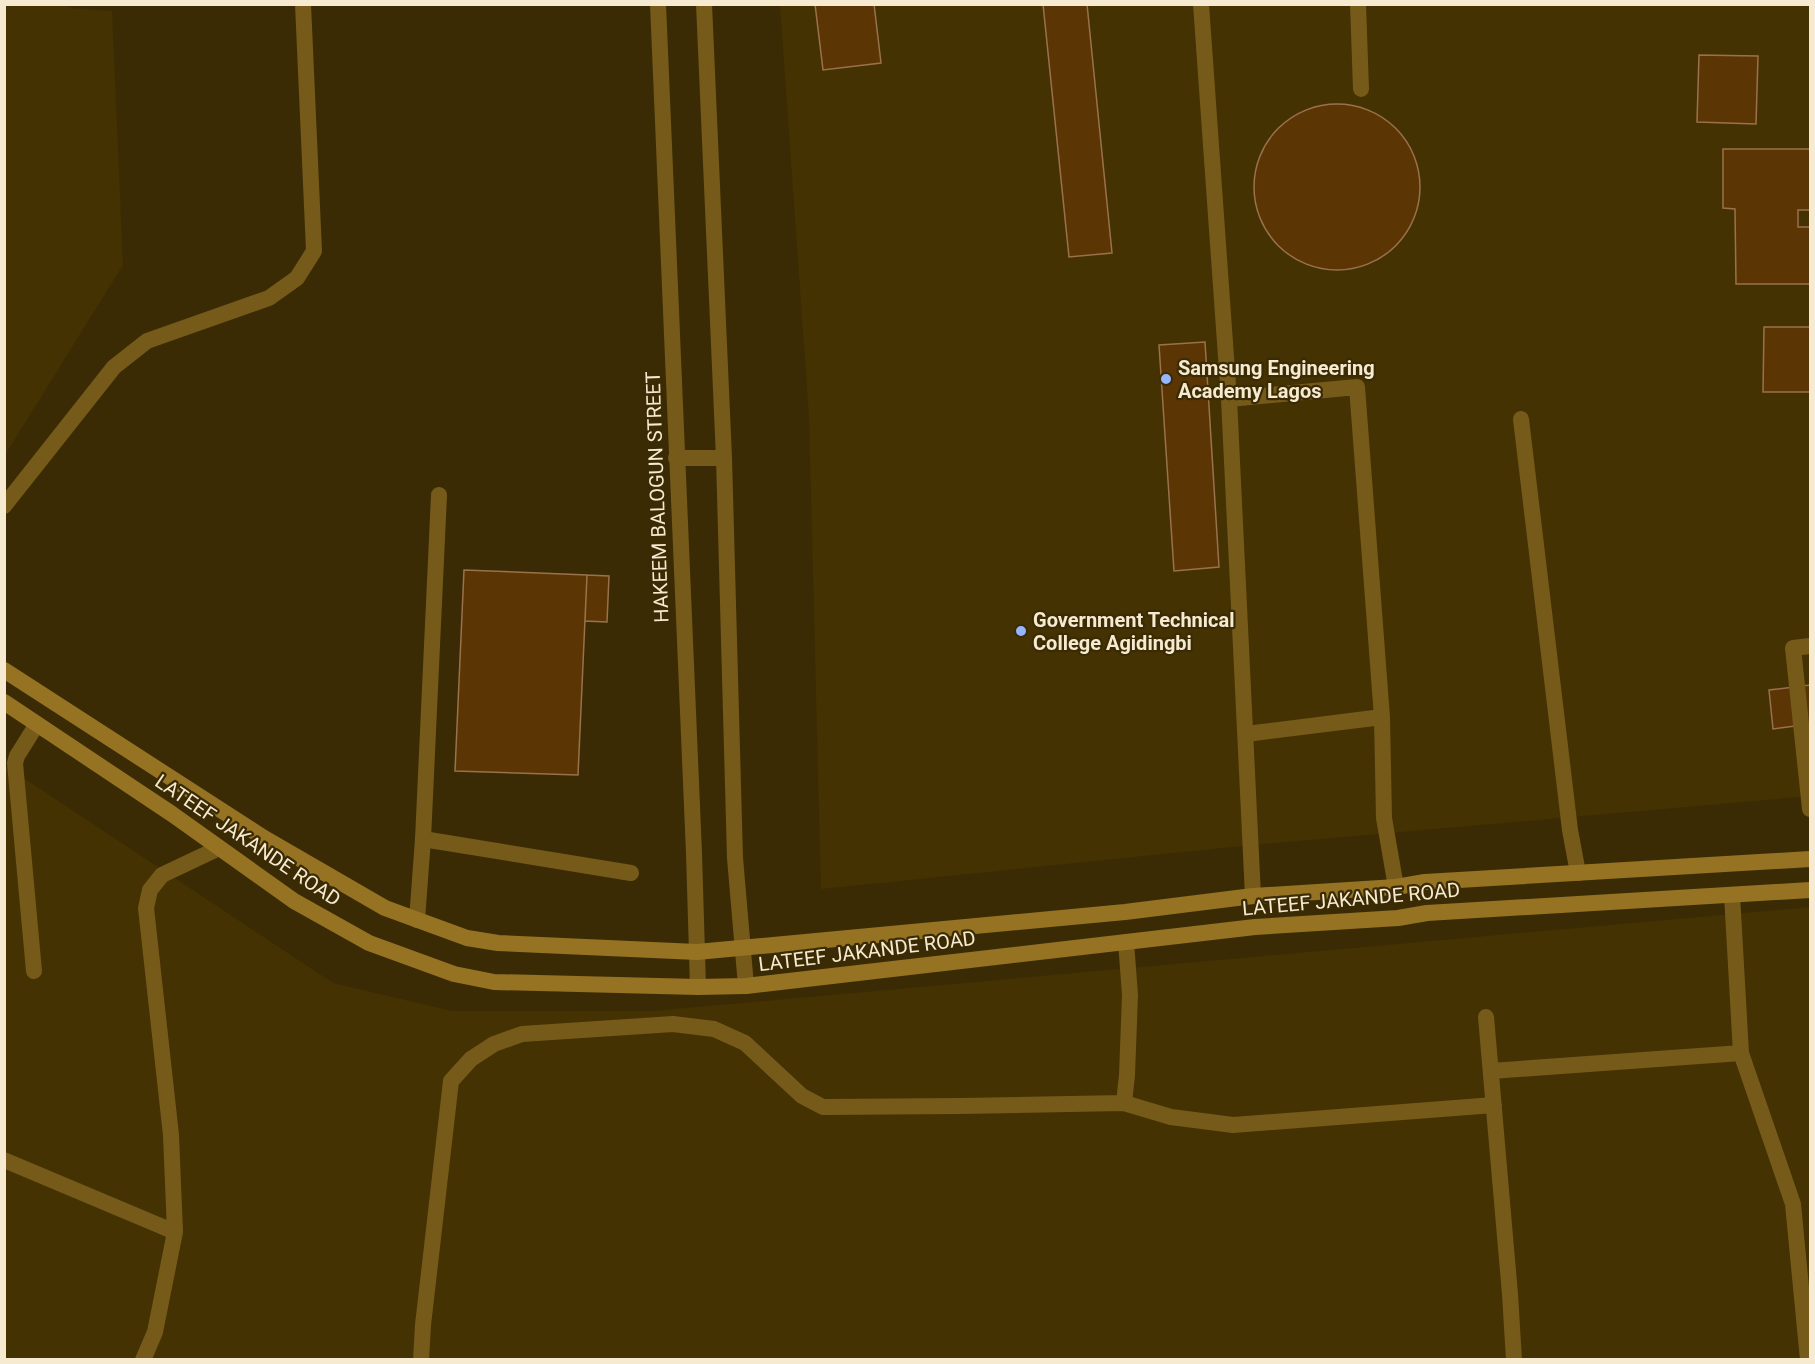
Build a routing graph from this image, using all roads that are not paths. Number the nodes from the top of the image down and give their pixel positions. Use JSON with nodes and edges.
{"nodes":[{"id":1,"x":303,"y":4,"type":"edge"},
{"id":2,"x":657,"y":4,"type":"edge"},
{"id":3,"x":704,"y":4,"type":"edge"},
{"id":4,"x":1201,"y":4,"type":"edge"},
{"id":5,"x":1358,"y":4,"type":"edge"},
{"id":6,"x":1361,"y":89,"type":"dead end"},
{"id":7,"x":1229,"y":399,"type":"junction"},
{"id":8,"x":1521,"y":419,"type":"dead end"},
{"id":9,"x":676,"y":458,"type":"junction"},
{"id":10,"x":724,"y":458,"type":"junction"},
{"id":11,"x":439,"y":495,"type":"dead end"},
{"id":12,"x":4,"y":506,"type":"edge"},
{"id":13,"x":1810,"y":646,"type":"edge"},
{"id":14,"x":4,"y":670,"type":"edge"},
{"id":15,"x":4,"y":702,"type":"edge"},
{"id":16,"x":1382,"y":717,"type":"junction"},
{"id":17,"x":37,"y":724,"type":"junction"},
{"id":18,"x":1246,"y":734,"type":"junction"},
{"id":19,"x":1810,"y":809,"type":"edge"},
{"id":20,"x":423,"y":839,"type":"junction"},
{"id":21,"x":219,"y":848,"type":"junction"},
{"id":22,"x":1810,"y":859,"type":"edge"},
{"id":23,"x":631,"y":873,"type":"dead end"},
{"id":24,"x":1578,"y":873,"type":"junction"},
{"id":25,"x":1396,"y":887,"type":"junction"},
{"id":26,"x":1810,"y":890,"type":"edge"},
{"id":27,"x":1732,"y":895,"type":"junction"},
{"id":28,"x":1253,"y":896,"type":"junction"},
{"id":29,"x":417,"y":920,"type":"junction"},
{"id":30,"x":1126,"y":942,"type":"junction"},
{"id":31,"x":743,"y":947,"type":"junction"},
{"id":32,"x":697,"y":952,"type":"junction"},
{"id":33,"x":34,"y":971,"type":"dead end"},
{"id":34,"x":746,"y":986,"type":"junction"},
{"id":35,"x":698,"y":987,"type":"junction"},
{"id":36,"x":1486,"y":1017,"type":"dead end"},
{"id":37,"x":1741,"y":1053,"type":"junction"},
{"id":38,"x":1491,"y":1071,"type":"junction"},
{"id":39,"x":1124,"y":1103,"type":"junction"},
{"id":40,"x":1494,"y":1105,"type":"junction"},
{"id":41,"x":4,"y":1160,"type":"edge"},
{"id":42,"x":175,"y":1232,"type":"junction"},
{"id":43,"x":143,"y":1359,"type":"edge"},
{"id":44,"x":422,"y":1359,"type":"edge"},
{"id":45,"x":1514,"y":1359,"type":"edge"},
{"id":46,"x":1808,"y":1359,"type":"edge"}],
"edges":[{"from":1,"to":12,"type":"street"},
{"from":2,"to":9,"type":"street","name":"HAKEEM BALOGUN STREET"},
{"from":3,"to":10,"type":"street"},
{"from":4,"to":7,"type":"street"},
{"from":5,"to":6,"type":"street"},
{"from":7,"to":16,"type":"street"},
{"from":7,"to":18,"type":"street"},
{"from":8,"to":24,"type":"street"},
{"from":9,"to":10,"type":"street"},
{"from":9,"to":32,"type":"street","name":"HAKEEM BALOGUN STREET"},
{"from":10,"to":31,"type":"street"},
{"from":11,"to":20,"type":"street"},
{"from":13,"to":19,"type":"street"},
{"from":14,"to":29,"type":"main road","name":"LATEEF JAKANDE ROAD"},
{"from":15,"to":17,"type":"main road","name":"LATEEF JAKANDE ROAD"},
{"from":16,"to":18,"type":"street"},
{"from":16,"to":25,"type":"street"},
{"from":17,"to":21,"type":"main road","name":"LATEEF JAKANDE ROAD"},
{"from":17,"to":33,"type":"street"},
{"from":18,"to":28,"type":"street"},
{"from":20,"to":23,"type":"street"},
{"from":20,"to":29,"type":"street"},
{"from":21,"to":35,"type":"main road","name":"LATEEF JAKANDE ROAD"},
{"from":21,"to":42,"type":"street"},
{"from":22,"to":24,"type":"main road","name":"LATEEF JAKANDE ROAD"},
{"from":24,"to":25,"type":"main road","name":"LATEEF JAKANDE ROAD"},
{"from":25,"to":28,"type":"main road","name":"LATEEF JAKANDE ROAD"},
{"from":26,"to":27,"type":"main road","name":"LATEEF JAKANDE ROAD"},
{"from":27,"to":30,"type":"main road","name":"LATEEF JAKANDE ROAD"},
{"from":27,"to":37,"type":"street"},
{"from":28,"to":31,"type":"main road","name":"LATEEF JAKANDE ROAD"},
{"from":29,"to":32,"type":"main road","name":"LATEEF JAKANDE ROAD"},
{"from":30,"to":34,"type":"main road","name":"LATEEF JAKANDE ROAD"},
{"from":30,"to":39,"type":"street"},
{"from":31,"to":32,"type":"main road","name":"LATEEF JAKANDE ROAD"},
{"from":31,"to":34,"type":"street"},
{"from":32,"to":35,"type":"street","name":"HAKEEM BALOGUN STREET"},
{"from":34,"to":35,"type":"main road","name":"LATEEF JAKANDE ROAD"},
{"from":36,"to":38,"type":"street"},
{"from":37,"to":38,"type":"street"},
{"from":37,"to":46,"type":"street"},
{"from":38,"to":40,"type":"street"},
{"from":39,"to":40,"type":"street"},
{"from":39,"to":44,"type":"street"},
{"from":40,"to":45,"type":"street"},
{"from":41,"to":42,"type":"street"},
{"from":42,"to":43,"type":"street"}]}
